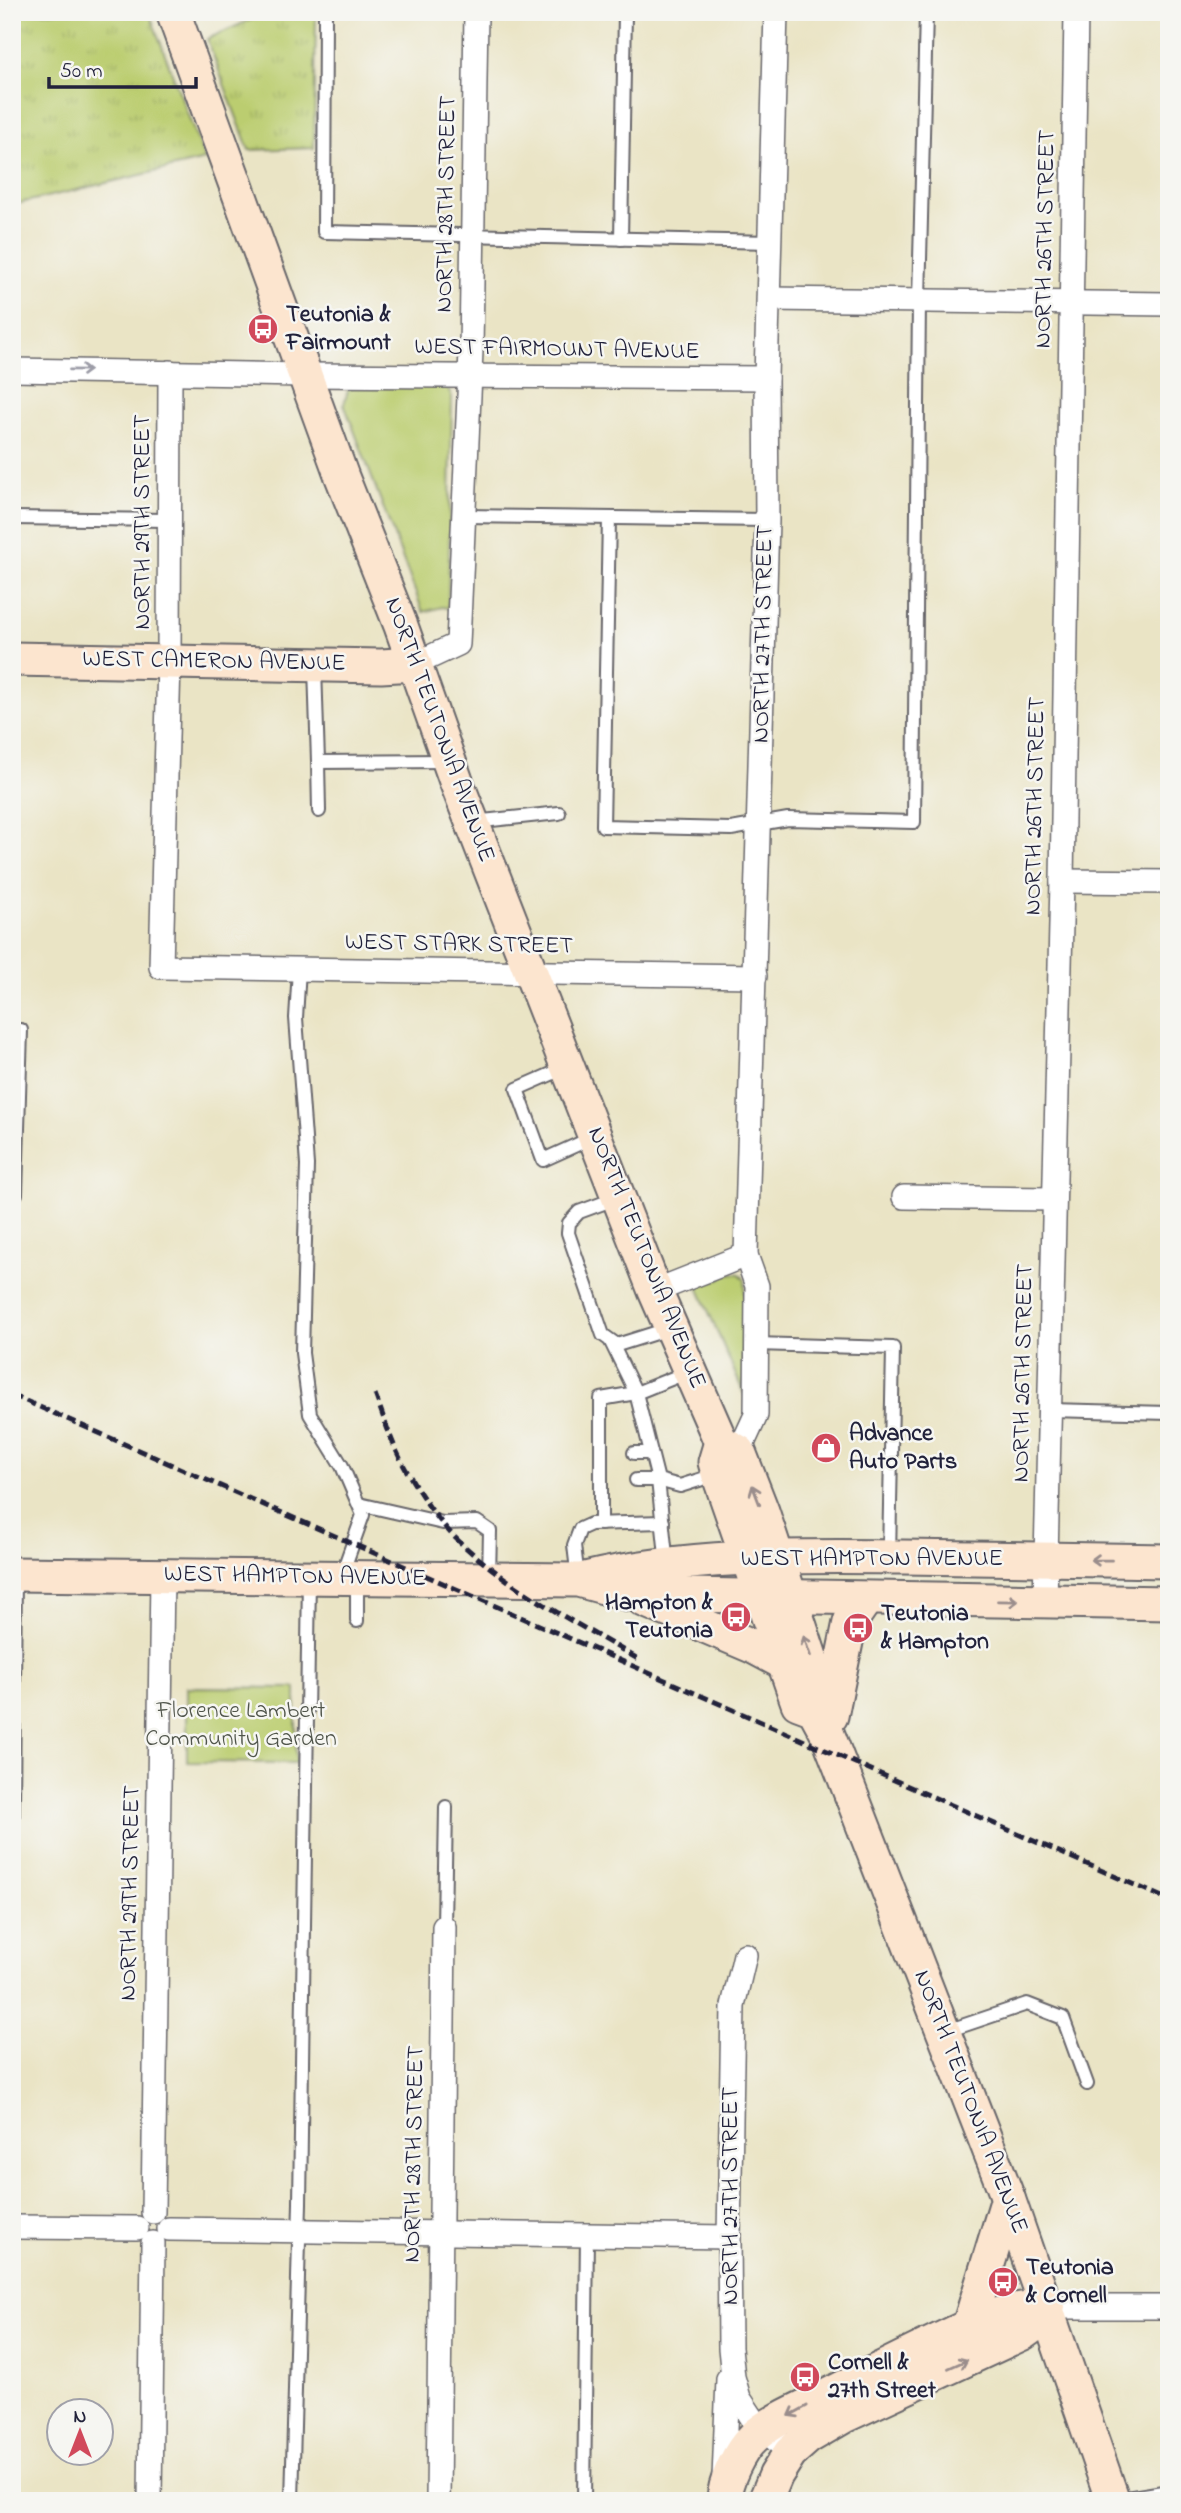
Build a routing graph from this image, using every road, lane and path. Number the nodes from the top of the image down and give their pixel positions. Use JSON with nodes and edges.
{"nodes":[{"id":1,"x":173,"y":12,"type":"edge"},
{"id":2,"x":325,"y":12,"type":"edge"},
{"id":3,"x":476,"y":12,"type":"edge"},
{"id":4,"x":625,"y":12,"type":"edge"},
{"id":5,"x":776,"y":12,"type":"edge"},
{"id":6,"x":926,"y":12,"type":"edge"},
{"id":7,"x":1076,"y":12,"type":"edge"},
{"id":8,"x":474,"y":236,"type":"junction"},
{"id":9,"x":621,"y":239,"type":"junction"},
{"id":10,"x":771,"y":242,"type":"junction"},
{"id":11,"x":769,"y":299,"type":"junction"},
{"id":12,"x":919,"y":301,"type":"junction"},
{"id":13,"x":1071,"y":303,"type":"junction"},
{"id":14,"x":1169,"y":304,"type":"edge"},
{"id":15,"x":12,"y":370,"type":"edge"},
{"id":16,"x":170,"y":372,"type":"junction"},
{"id":17,"x":305,"y":375,"type":"junction"},
{"id":18,"x":470,"y":375,"type":"junction"},
{"id":19,"x":766,"y":378,"type":"junction"},
{"id":20,"x":464,"y":516,"type":"junction"},
{"id":21,"x":12,"y":518,"type":"edge"},
{"id":22,"x":609,"y":518,"type":"junction"},
{"id":23,"x":169,"y":520,"type":"junction"},
{"id":24,"x":767,"y":520,"type":"junction"},
{"id":25,"x":12,"y":659,"type":"edge"},
{"id":26,"x":169,"y":662,"type":"junction"},
{"id":27,"x":315,"y":664,"type":"junction"},
{"id":28,"x":415,"y":664,"type":"junction"},
{"id":29,"x":449,"y":761,"type":"junction"},
{"id":30,"x":318,"y":762,"type":"junction"},
{"id":31,"x":318,"y":811,"type":"dead end"},
{"id":32,"x":559,"y":813,"type":"dead end"},
{"id":33,"x":472,"y":822,"type":"junction"},
{"id":34,"x":759,"y":825,"type":"junction"},
{"id":35,"x":1062,"y":881,"type":"junction"},
{"id":36,"x":1169,"y":882,"type":"edge"},
{"id":37,"x":162,"y":967,"type":"joint"},
{"id":38,"x":299,"y":969,"type":"junction"},
{"id":39,"x":532,"y":973,"type":"junction"},
{"id":40,"x":755,"y":976,"type":"junction"},
{"id":41,"x":12,"y":1030,"type":"edge"},
{"id":42,"x":569,"y":1067,"type":"junction"},
{"id":43,"x":596,"y":1136,"type":"junction"},
{"id":44,"x":12,"y":1194,"type":"edge"},
{"id":45,"x":619,"y":1197,"type":"junction"},
{"id":46,"x":904,"y":1197,"type":"dead end"},
{"id":47,"x":1054,"y":1199,"type":"junction"},
{"id":48,"x":746,"y":1255,"type":"junction"},
{"id":49,"x":656,"y":1290,"type":"junction"},
{"id":50,"x":672,"y":1328,"type":"junction"},
{"id":51,"x":611,"y":1342,"type":"junction"},
{"id":52,"x":756,"y":1344,"type":"junction"},
{"id":53,"x":691,"y":1371,"type":"junction"},
{"id":54,"x":636,"y":1394,"type":"junction"},
{"id":55,"x":1049,"y":1410,"type":"junction"},
{"id":56,"x":1169,"y":1413,"type":"edge"},
{"id":57,"x":634,"y":1453,"type":"dead end"},
{"id":58,"x":651,"y":1453,"type":"junction"},
{"id":59,"x":726,"y":1456,"type":"junction"},
{"id":60,"x":636,"y":1480,"type":"dead end"},
{"id":61,"x":658,"y":1480,"type":"junction"},
{"id":62,"x":359,"y":1504,"type":"junction"},
{"id":63,"x":663,"y":1522,"type":"junction"},
{"id":64,"x":601,"y":1524,"type":"junction"},
{"id":65,"x":889,"y":1557,"type":"junction"},
{"id":66,"x":762,"y":1558,"type":"junction"},
{"id":67,"x":1045,"y":1559,"type":"junction"},
{"id":68,"x":1169,"y":1561,"type":"edge"},
{"id":69,"x":667,"y":1565,"type":"junction"},
{"id":70,"x":13,"y":1574,"type":"edge"},
{"id":71,"x":162,"y":1576,"type":"junction"},
{"id":72,"x":336,"y":1578,"type":"junction"},
{"id":73,"x":489,"y":1579,"type":"junction"},
{"id":74,"x":578,"y":1580,"type":"junction"},
{"id":75,"x":629,"y":1594,"type":"junction"},
{"id":76,"x":776,"y":1597,"type":"junction"},
{"id":77,"x":866,"y":1599,"type":"junction"},
{"id":78,"x":1045,"y":1601,"type":"junction"},
{"id":79,"x":1169,"y":1603,"type":"edge"},
{"id":80,"x":358,"y":1621,"type":"dead end"},
{"id":81,"x":784,"y":1663,"type":"junction"},
{"id":82,"x":821,"y":1722,"type":"junction"},
{"id":83,"x":446,"y":1807,"type":"dead end"},
{"id":84,"x":12,"y":1924,"type":"edge"},
{"id":85,"x":444,"y":1927,"type":"joint"},
{"id":86,"x":745,"y":1955,"type":"dead end"},
{"id":87,"x":944,"y":2033,"type":"junction"},
{"id":88,"x":1087,"y":2084,"type":"dead end"},
{"id":89,"x":1008,"y":2198,"type":"junction"},
{"id":90,"x":12,"y":2227,"type":"edge"},
{"id":91,"x":153,"y":2228,"type":"junction"},
{"id":92,"x":299,"y":2230,"type":"junction"},
{"id":93,"x":440,"y":2233,"type":"junction"},
{"id":94,"x":587,"y":2235,"type":"junction"},
{"id":95,"x":729,"y":2237,"type":"junction"},
{"id":96,"x":1048,"y":2307,"type":"junction"},
{"id":97,"x":1169,"y":2307,"type":"edge"},
{"id":98,"x":969,"y":2326,"type":"junction"},
{"id":99,"x":730,"y":2348,"type":"junction"},
{"id":100,"x":764,"y":2430,"type":"junction"},
{"id":101,"x":790,"y":2453,"type":"junction"},
{"id":102,"x":1169,"y":2491,"type":"edge"},
{"id":103,"x":724,"y":2496,"type":"edge"},
{"id":104,"x":1113,"y":2500,"type":"edge"},
{"id":105,"x":150,"y":2501,"type":"edge"},
{"id":106,"x":292,"y":2501,"type":"edge"},
{"id":107,"x":438,"y":2501,"type":"edge"},
{"id":108,"x":584,"y":2501,"type":"edge"},
{"id":109,"x":765,"y":2501,"type":"edge"}],
"edges":[{"from":1,"to":17,"type":"main road","name":"NORTH TEUTONIA AVENUE"},
{"from":2,"to":8,"type":"lane"},
{"from":3,"to":8,"type":"street","name":"NORTH 28TH STREET"},
{"from":4,"to":9,"type":"lane"},
{"from":5,"to":10,"type":"street","name":"NORTH 27TH STREET"},
{"from":6,"to":12,"type":"lane"},
{"from":7,"to":13,"type":"street","name":"NORTH 26TH STREET"},
{"from":8,"to":9,"type":"lane"},
{"from":8,"to":18,"type":"street","name":"NORTH 28TH STREET"},
{"from":9,"to":10,"type":"lane"},
{"from":10,"to":11,"type":"street","name":"NORTH 27TH STREET"},
{"from":11,"to":12,"type":"street"},
{"from":11,"to":19,"type":"street","name":"NORTH 27TH STREET"},
{"from":12,"to":13,"type":"street"},
{"from":12,"to":34,"type":"lane"},
{"from":13,"to":14,"type":"street"},
{"from":13,"to":35,"type":"street","name":"NORTH 26TH STREET"},
{"from":15,"to":16,"type":"street","name":"WEST FAIRMOUNT AVENUE","one_way":true},
{"from":16,"to":17,"type":"street","name":"WEST FAIRMOUNT AVENUE"},
{"from":16,"to":23,"type":"street","name":"NORTH 29TH STREET"},
{"from":17,"to":18,"type":"street","name":"WEST FAIRMOUNT AVENUE"},
{"from":17,"to":28,"type":"main road","name":"NORTH TEUTONIA AVENUE"},
{"from":18,"to":19,"type":"street","name":"WEST FAIRMOUNT AVENUE"},
{"from":18,"to":20,"type":"street","name":"NORTH 28TH STREET"},
{"from":19,"to":24,"type":"street","name":"NORTH 27TH STREET"},
{"from":20,"to":22,"type":"lane"},
{"from":20,"to":28,"type":"street","name":"NORTH 28TH STREET"},
{"from":21,"to":23,"type":"lane"},
{"from":22,"to":24,"type":"lane"},
{"from":22,"to":34,"type":"lane"},
{"from":23,"to":26,"type":"street","name":"NORTH 29TH STREET"},
{"from":24,"to":34,"type":"street","name":"NORTH 27TH STREET"},
{"from":25,"to":26,"type":"main road","name":"WEST CAMERON AVENUE"},
{"from":26,"to":27,"type":"main road","name":"WEST CAMERON AVENUE"},
{"from":26,"to":37,"type":"street","name":"NORTH 29TH STREET"},
{"from":27,"to":28,"type":"main road","name":"WEST CAMERON AVENUE"},
{"from":27,"to":30,"type":"lane"},
{"from":28,"to":29,"type":"main road","name":"NORTH TEUTONIA AVENUE"},
{"from":29,"to":30,"type":"lane"},
{"from":29,"to":33,"type":"main road","name":"NORTH TEUTONIA AVENUE"},
{"from":30,"to":31,"type":"lane"},
{"from":32,"to":33,"type":"lane"},
{"from":33,"to":39,"type":"main road","name":"NORTH TEUTONIA AVENUE"},
{"from":34,"to":40,"type":"street","name":"NORTH 27TH STREET"},
{"from":35,"to":36,"type":"street"},
{"from":35,"to":47,"type":"street","name":"NORTH 26TH STREET"},
{"from":37,"to":38,"type":"street","name":"WEST STARK STREET"},
{"from":38,"to":39,"type":"street","name":"WEST STARK STREET"},
{"from":38,"to":62,"type":"lane"},
{"from":39,"to":40,"type":"street","name":"WEST STARK STREET"},
{"from":39,"to":42,"type":"main road","name":"NORTH TEUTONIA AVENUE"},
{"from":40,"to":48,"type":"street","name":"NORTH 27TH STREET"},
{"from":41,"to":44,"type":"lane"},
{"from":42,"to":43,"type":"main road","name":"NORTH TEUTONIA AVENUE"},
{"from":42,"to":43,"type":"lane"},
{"from":43,"to":45,"type":"main road","name":"NORTH TEUTONIA AVENUE"},
{"from":45,"to":49,"type":"main road","name":"NORTH TEUTONIA AVENUE"},
{"from":45,"to":51,"type":"lane"},
{"from":46,"to":47,"type":"street"},
{"from":47,"to":55,"type":"street","name":"NORTH 26TH STREET"},
{"from":48,"to":49,"type":"street"},
{"from":48,"to":52,"type":"street","name":"NORTH 27TH STREET"},
{"from":49,"to":50,"type":"main road","name":"NORTH TEUTONIA AVENUE"},
{"from":50,"to":51,"type":"lane"},
{"from":50,"to":53,"type":"main road","name":"NORTH TEUTONIA AVENUE"},
{"from":51,"to":54,"type":"lane"},
{"from":52,"to":59,"type":"street","name":"NORTH 27TH STREET"},
{"from":52,"to":65,"type":"lane"},
{"from":53,"to":54,"type":"lane"},
{"from":53,"to":59,"type":"main road","name":"NORTH TEUTONIA AVENUE"},
{"from":54,"to":58,"type":"lane"},
{"from":54,"to":64,"type":"lane"},
{"from":55,"to":56,"type":"lane"},
{"from":55,"to":67,"type":"street","name":"NORTH 26TH STREET"},
{"from":57,"to":58,"type":"lane"},
{"from":58,"to":61,"type":"lane"},
{"from":59,"to":61,"type":"lane"},
{"from":59,"to":66,"type":"main road","name":"NORTH TEUTONIA AVENUE"},
{"from":60,"to":61,"type":"lane"},
{"from":61,"to":63,"type":"lane"},
{"from":62,"to":72,"type":"lane"},
{"from":62,"to":73,"type":"lane"},
{"from":63,"to":64,"type":"lane"},
{"from":63,"to":69,"type":"lane"},
{"from":64,"to":74,"type":"lane"},
{"from":65,"to":66,"type":"main road","name":"WEST HAMPTON AVENUE"},
{"from":65,"to":67,"type":"main road","name":"WEST HAMPTON AVENUE"},
{"from":66,"to":69,"type":"main road","name":"WEST HAMPTON AVENUE"},
{"from":66,"to":76,"type":"main road","name":"NORTH TEUTONIA AVENUE"},
{"from":68,"to":67,"type":"main road","name":"WEST HAMPTON AVENUE","one_way":true},
{"from":67,"to":78,"type":"street","name":"NORTH 26TH STREET"},
{"from":69,"to":74,"type":"main road","name":"WEST HAMPTON AVENUE"},
{"from":70,"to":71,"type":"main road","name":"WEST HAMPTON AVENUE"},
{"from":70,"to":84,"type":"lane"},
{"from":71,"to":72,"type":"main road","name":"WEST HAMPTON AVENUE"},
{"from":71,"to":91,"type":"street","name":"NORTH 29TH STREET"},
{"from":72,"to":73,"type":"main road","name":"WEST HAMPTON AVENUE"},
{"from":72,"to":80,"type":"lane"},
{"from":72,"to":92,"type":"lane"},
{"from":73,"to":74,"type":"main road","name":"WEST HAMPTON AVENUE"},
{"from":74,"to":75,"type":"main road","name":"WEST HAMPTON AVENUE"},
{"from":75,"to":76,"type":"main road","name":"WEST HAMPTON AVENUE"},
{"from":75,"to":81,"type":"main road"},
{"from":76,"to":77,"type":"main road","name":"WEST HAMPTON AVENUE"},
{"from":76,"to":81,"type":"main road","name":"NORTH TEUTONIA AVENUE"},
{"from":82,"to":76,"type":"main road","name":"NORTH TEUTONIA AVENUE","one_way":true},
{"from":77,"to":78,"type":"main road","name":"WEST HAMPTON AVENUE","one_way":true},
{"from":77,"to":82,"type":"main road"},
{"from":78,"to":79,"type":"main road","name":"WEST HAMPTON AVENUE"},
{"from":81,"to":82,"type":"main road","name":"NORTH TEUTONIA AVENUE"},
{"from":82,"to":87,"type":"main road","name":"NORTH TEUTONIA AVENUE"},
{"from":83,"to":85,"type":"lane","name":"NORTH 28TH STREET"},
{"from":85,"to":93,"type":"street","name":"NORTH 28TH STREET"},
{"from":86,"to":95,"type":"street","name":"NORTH 27TH STREET"},
{"from":87,"to":88,"type":"lane"},
{"from":87,"to":89,"type":"main road","name":"NORTH TEUTONIA AVENUE"},
{"from":89,"to":96,"type":"main road","name":"NORTH TEUTONIA AVENUE"},
{"from":89,"to":98,"type":"main road"},
{"from":90,"to":91,"type":"street"},
{"from":91,"to":92,"type":"street"},
{"from":91,"to":105,"type":"street","name":"NORTH 29TH STREET"},
{"from":92,"to":93,"type":"street"},
{"from":92,"to":106,"type":"lane"},
{"from":93,"to":94,"type":"street"},
{"from":93,"to":107,"type":"street","name":"NORTH 28TH STREET"},
{"from":94,"to":95,"type":"street"},
{"from":94,"to":108,"type":"lane"},
{"from":95,"to":99,"type":"street","name":"NORTH 27TH STREET"},
{"from":96,"to":97,"type":"street"},
{"from":96,"to":98,"type":"main road"},
{"from":101,"to":96,"type":"main road","one_way":true},
{"from":96,"to":104,"type":"main road","name":"NORTH TEUTONIA AVENUE"},
{"from":98,"to":100,"type":"main road","one_way":true},
{"from":99,"to":100,"type":"street","name":"NORTH 27TH STREET"},
{"from":99,"to":103,"type":"street"},
{"from":100,"to":101,"type":"street","name":"NORTH 27TH STREET"},
{"from":100,"to":103,"type":"main road"},
{"from":101,"to":109,"type":"main road"},
{"from":102,"to":104,"type":"lane"}]}
